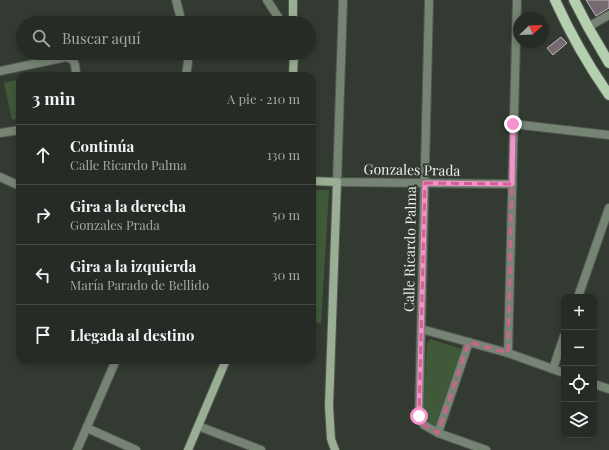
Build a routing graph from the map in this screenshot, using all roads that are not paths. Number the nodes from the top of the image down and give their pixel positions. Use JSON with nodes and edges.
{"nodes":[{"id":1,"x":176,"y":0,"type":"edge"},
{"id":2,"x":267,"y":0,"type":"edge"},
{"id":3,"x":293,"y":0,"type":"edge"},
{"id":4,"x":343,"y":0,"type":"edge"},
{"id":5,"x":429,"y":0,"type":"edge"},
{"id":6,"x":517,"y":0,"type":"edge"},
{"id":7,"x":555,"y":0,"type":"edge"},
{"id":8,"x":574,"y":0,"type":"edge"},
{"id":9,"x":609,"y":15,"type":"edge"},
{"id":10,"x":180,"y":16,"type":"edge"},
{"id":11,"x":277,"y":16,"type":"edge"},
{"id":12,"x":293,"y":16,"type":"edge"},
{"id":13,"x":588,"y":27,"type":"junction"},
{"id":14,"x":52,"y":60,"type":"edge"},
{"id":15,"x":72,"y":60,"type":"edge"},
{"id":16,"x":188,"y":60,"type":"edge"},
{"id":17,"x":294,"y":60,"type":"edge"},
{"id":18,"x":609,"y":62,"type":"edge"},
{"id":19,"x":0,"y":71,"type":"edge"},
{"id":20,"x":75,"y":72,"type":"edge"},
{"id":21,"x":187,"y":72,"type":"edge"},
{"id":22,"x":294,"y":72,"type":"edge"},
{"id":23,"x":609,"y":96,"type":"edge"},
{"id":24,"x":513,"y":124,"type":"junction"},
{"id":25,"x":16,"y":131,"type":"edge"},
{"id":26,"x":0,"y":133,"type":"edge"},
{"id":27,"x":609,"y":135,"type":"edge"},
{"id":28,"x":0,"y":177,"type":"edge"},
{"id":29,"x":316,"y":181,"type":"edge"},
{"id":30,"x":337,"y":182,"type":"junction"},
{"id":31,"x":425,"y":183,"type":"junction"},
{"id":32,"x":16,"y":184,"type":"edge"},
{"id":33,"x":512,"y":184,"type":"junction"},
{"id":34,"x":609,"y":208,"type":"edge"},
{"id":35,"x":579,"y":294,"type":"edge"},
{"id":36,"x":421,"y":329,"type":"junction"},
{"id":37,"x":469,"y":342,"type":"junction"},
{"id":38,"x":561,"y":345,"type":"edge"},
{"id":39,"x":508,"y":353,"type":"junction"},
{"id":40,"x":114,"y":364,"type":"edge"},
{"id":41,"x":224,"y":364,"type":"edge"},
{"id":42,"x":553,"y":369,"type":"junction"},
{"id":43,"x":561,"y":372,"type":"edge"},
{"id":44,"x":597,"y":385,"type":"edge"},
{"id":45,"x":609,"y":389,"type":"edge"},
{"id":46,"x":198,"y":426,"type":"junction"},
{"id":47,"x":86,"y":428,"type":"junction"},
{"id":48,"x":438,"y":433,"type":"junction"},
{"id":49,"x":77,"y":450,"type":"edge"},
{"id":50,"x":136,"y":450,"type":"edge"},
{"id":51,"x":188,"y":450,"type":"edge"},
{"id":52,"x":261,"y":450,"type":"edge"},
{"id":53,"x":335,"y":450,"type":"edge"},
{"id":54,"x":486,"y":450,"type":"edge"}],
"edges":[{"from":1,"to":10,"type":"street"},
{"from":2,"to":11,"type":"street"},
{"from":3,"to":12,"type":"street"},
{"from":4,"to":30,"type":"street"},
{"from":5,"to":31,"type":"street","name":"Calle Ricardo Palma"},
{"from":6,"to":24,"type":"street"},
{"from":7,"to":23,"type":"main road"},
{"from":8,"to":13,"type":"main road"},
{"from":9,"to":13,"type":"street"},
{"from":13,"to":18,"type":"main road"},
{"from":14,"to":19,"type":"street"},
{"from":15,"to":20,"type":"street"},
{"from":16,"to":21,"type":"street"},
{"from":17,"to":22,"type":"street"},
{"from":24,"to":27,"type":"street"},
{"from":24,"to":33,"type":"street"},
{"from":25,"to":26,"type":"street"},
{"from":28,"to":32,"type":"street"},
{"from":29,"to":30,"type":"street","name":"Gonzales Prada"},
{"from":30,"to":31,"type":"street","name":"Gonzales Prada"},
{"from":30,"to":53,"type":"street"},
{"from":31,"to":33,"type":"street","name":"Gonzales Prada"},
{"from":31,"to":36,"type":"street","name":"Calle Ricardo Palma"},
{"from":33,"to":39,"type":"street"},
{"from":34,"to":35,"type":"street"},
{"from":36,"to":37,"type":"street"},
{"from":36,"to":48,"type":"street","name":"Calle Ricardo Palma"},
{"from":37,"to":39,"type":"street"},
{"from":37,"to":48,"type":"street"},
{"from":38,"to":42,"type":"street"},
{"from":39,"to":42,"type":"street"},
{"from":40,"to":47,"type":"street"},
{"from":41,"to":46,"type":"street"},
{"from":42,"to":43,"type":"street"},
{"from":44,"to":45,"type":"street"},
{"from":46,"to":51,"type":"street"},
{"from":46,"to":52,"type":"street"},
{"from":47,"to":49,"type":"street"},
{"from":47,"to":50,"type":"street"},
{"from":48,"to":54,"type":"street"}]}
